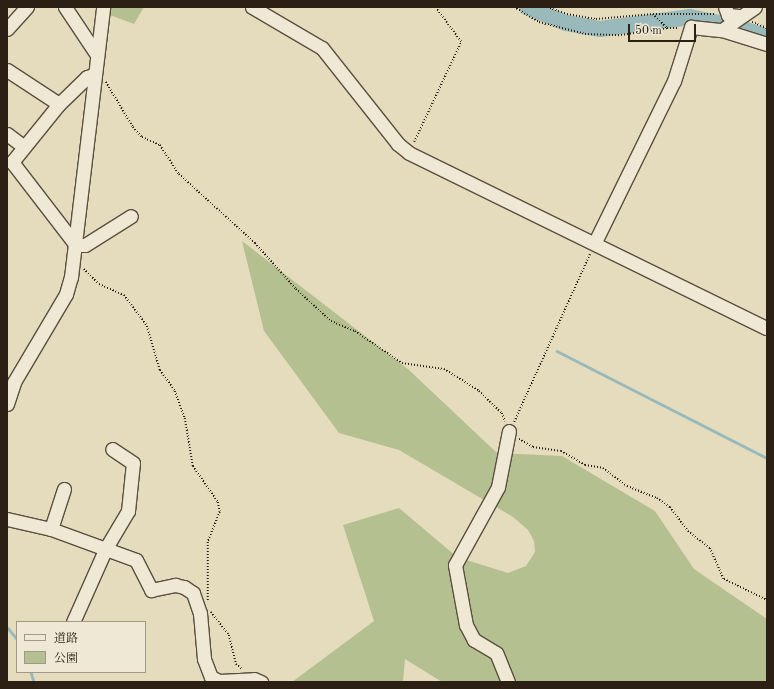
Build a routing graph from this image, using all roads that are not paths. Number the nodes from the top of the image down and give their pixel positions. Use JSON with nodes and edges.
{"nodes":[{"id":1,"x":27,"y":7,"type":"edge"},
{"id":2,"x":65,"y":7,"type":"edge"},
{"id":3,"x":103,"y":7,"type":"edge"},
{"id":4,"x":252,"y":7,"type":"edge"},
{"id":5,"x":755,"y":7,"type":"edge"},
{"id":6,"x":732,"y":14,"type":"edge"},
{"id":7,"x":7,"y":29,"type":"edge"},
{"id":8,"x":723,"y":29,"type":"junction"},
{"id":9,"x":767,"y":44,"type":"edge"},
{"id":10,"x":97,"y":56,"type":"junction"},
{"id":11,"x":7,"y":70,"type":"edge"},
{"id":12,"x":95,"y":74,"type":"junction"},
{"id":13,"x":59,"y":104,"type":"junction"},
{"id":14,"x":7,"y":134,"type":"edge"},
{"id":15,"x":24,"y":147,"type":"junction"},
{"id":16,"x":131,"y":216,"type":"dead end"},
{"id":17,"x":595,"y":242,"type":"junction"},
{"id":18,"x":76,"y":245,"type":"junction"},
{"id":19,"x":767,"y":328,"type":"edge"},
{"id":20,"x":7,"y":404,"type":"edge"},
{"id":21,"x":509,"y":431,"type":"road end"},
{"id":22,"x":112,"y":448,"type":"dead end"},
{"id":23,"x":64,"y":489,"type":"dead end"},
{"id":24,"x":7,"y":519,"type":"edge"},
{"id":25,"x":51,"y":529,"type":"junction"},
{"id":26,"x":106,"y":548,"type":"junction"},
{"id":27,"x":73,"y":621,"type":"edge"},
{"id":28,"x":258,"y":680,"type":"edge"},
{"id":29,"x":508,"y":682,"type":"edge"}],
"edges":[{"from":1,"to":7,"type":"street"},
{"from":2,"to":10,"type":"street"},
{"from":3,"to":10,"type":"street"},
{"from":4,"to":17,"type":"street"},
{"from":5,"to":6,"type":"street"},
{"from":6,"to":8,"type":"street"},
{"from":8,"to":9,"type":"street"},
{"from":8,"to":17,"type":"street"},
{"from":10,"to":12,"type":"street"},
{"from":11,"to":13,"type":"street"},
{"from":12,"to":13,"type":"street"},
{"from":12,"to":18,"type":"street"},
{"from":13,"to":15,"type":"street"},
{"from":14,"to":15,"type":"street"},
{"from":15,"to":18,"type":"street"},
{"from":16,"to":18,"type":"street"},
{"from":17,"to":19,"type":"street"},
{"from":18,"to":20,"type":"street"},
{"from":21,"to":29,"type":"street"},
{"from":22,"to":26,"type":"street"},
{"from":23,"to":25,"type":"street"},
{"from":24,"to":25,"type":"street"},
{"from":25,"to":26,"type":"street"},
{"from":26,"to":27,"type":"street"},
{"from":26,"to":28,"type":"street"}]}
